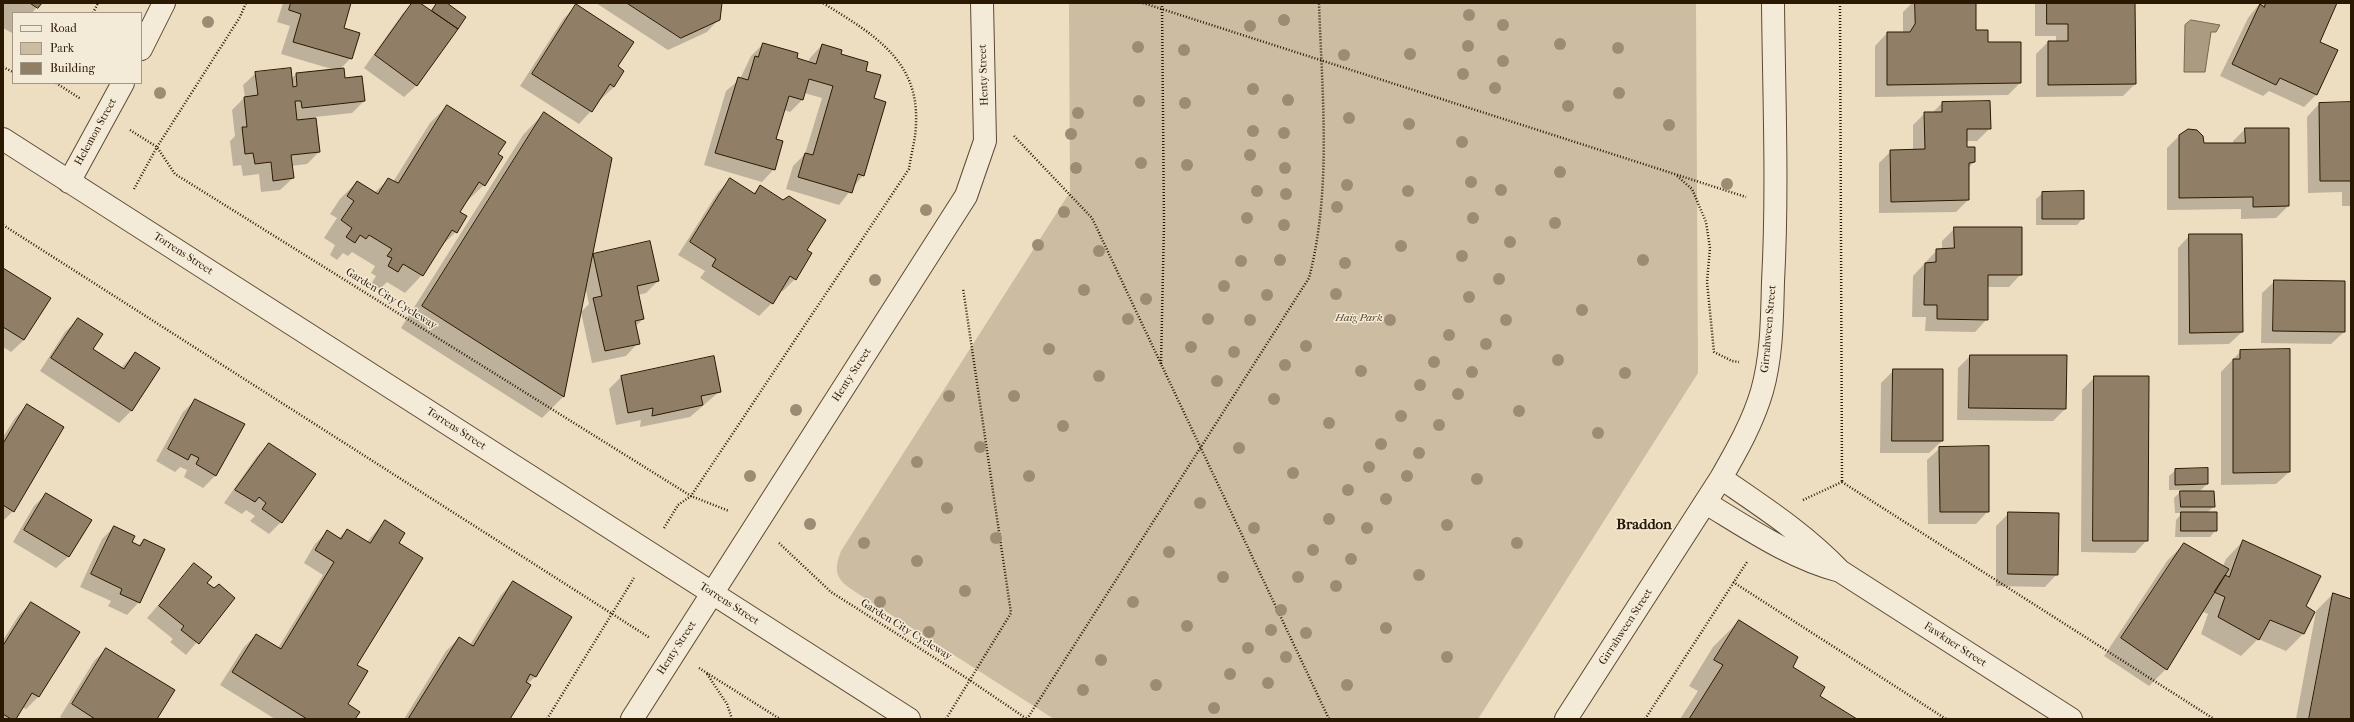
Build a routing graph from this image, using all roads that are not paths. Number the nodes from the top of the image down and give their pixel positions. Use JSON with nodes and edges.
{"nodes":[{"id":1,"x":164,"y":3,"type":"edge"},
{"id":2,"x":982,"y":3,"type":"edge"},
{"id":3,"x":1773,"y":3,"type":"edge"},
{"id":4,"x":142,"y":47,"type":"edge"},
{"id":5,"x":122,"y":84,"type":"edge"},
{"id":6,"x":3,"y":139,"type":"edge"},
{"id":7,"x":69,"y":182,"type":"junction"},
{"id":8,"x":1721,"y":478,"type":"junction"},
{"id":9,"x":1706,"y":503,"type":"junction"},
{"id":10,"x":1840,"y":571,"type":"junction"},
{"id":11,"x":712,"y":593,"type":"junction"},
{"id":12,"x":632,"y":719,"type":"edge"},
{"id":13,"x":909,"y":719,"type":"edge"},
{"id":14,"x":1566,"y":719,"type":"edge"},
{"id":15,"x":2071,"y":719,"type":"edge"}],
"edges":[{"from":1,"to":4,"type":"street"},
{"from":2,"to":11,"type":"street","name":"Henty Street"},
{"from":3,"to":8,"type":"street","name":"Girrahween Street"},
{"from":5,"to":7,"type":"street","name":"Helemon Street"},
{"from":6,"to":7,"type":"street","name":"Torrens Street"},
{"from":7,"to":11,"type":"street","name":"Torrens Street"},
{"from":8,"to":9,"type":"street","name":"Girrahween Street"},
{"from":8,"to":10,"type":"street","name":"Fawkner Street"},
{"from":9,"to":10,"type":"street","name":"Fawkner Street"},
{"from":9,"to":14,"type":"street","name":"Girrahween Street"},
{"from":10,"to":15,"type":"street","name":"Fawkner Street"},
{"from":11,"to":12,"type":"street","name":"Henty Street"},
{"from":11,"to":13,"type":"street","name":"Torrens Street"}]}
